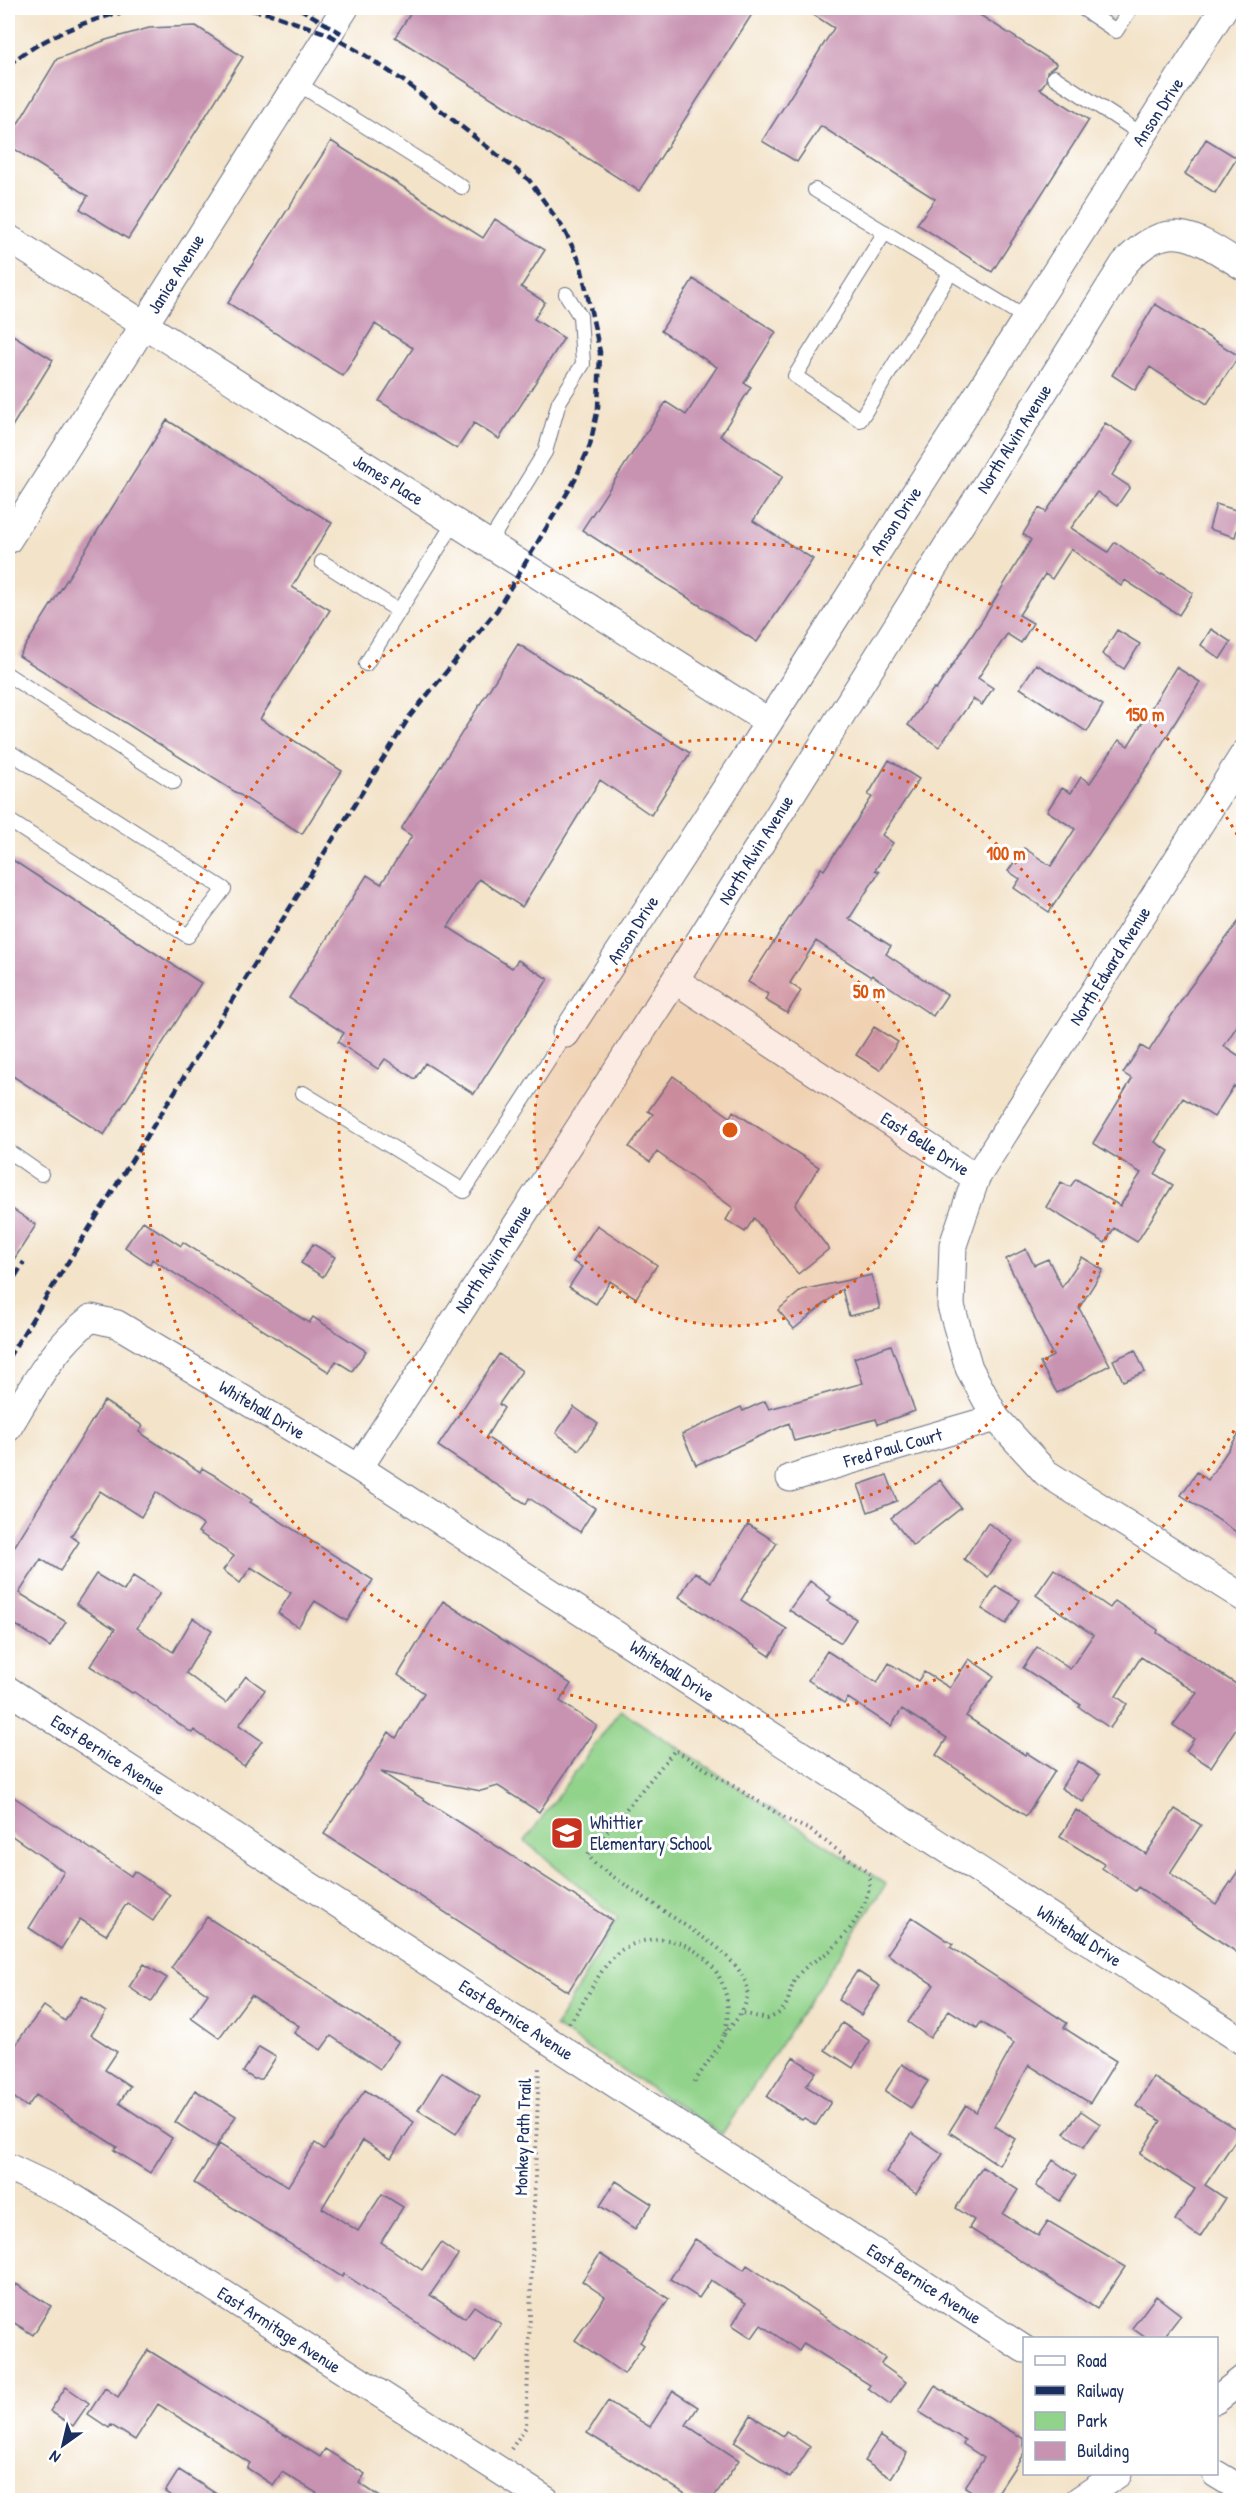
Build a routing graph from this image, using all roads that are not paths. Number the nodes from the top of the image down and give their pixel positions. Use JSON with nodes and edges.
{"nodes":[{"id":1,"x":345,"y":8,"type":"edge"},
{"id":2,"x":1082,"y":8,"type":"edge"},
{"id":3,"x":1131,"y":8,"type":"edge"},
{"id":4,"x":1224,"y":8,"type":"edge"},
{"id":5,"x":1054,"y":77,"type":"dead end"},
{"id":6,"x":297,"y":83,"type":"junction"},
{"id":7,"x":1143,"y":135,"type":"junction"},
{"id":8,"x":462,"y":187,"type":"dead end"},
{"id":9,"x":815,"y":190,"type":"dead end"},
{"id":10,"x":885,"y":232,"type":"junction"},
{"id":11,"x":8,"y":238,"type":"edge"},
{"id":12,"x":1244,"y":267,"type":"edge"},
{"id":13,"x":951,"y":272,"type":"junction"},
{"id":14,"x":566,"y":294,"type":"dead end"},
{"id":15,"x":1026,"y":318,"type":"junction"},
{"id":16,"x":143,"y":325,"type":"junction"},
{"id":17,"x":455,"y":522,"type":"junction"},
{"id":18,"x":8,"y":540,"type":"edge"},
{"id":19,"x":489,"y":543,"type":"junction"},
{"id":20,"x":322,"y":562,"type":"dead end"},
{"id":21,"x":399,"y":611,"type":"junction"},
{"id":22,"x":366,"y":664,"type":"dead end"},
{"id":23,"x":8,"y":675,"type":"edge"},
{"id":24,"x":769,"y":722,"type":"junction"},
{"id":25,"x":8,"y":751,"type":"edge"},
{"id":26,"x":1244,"y":754,"type":"edge"},
{"id":27,"x":174,"y":782,"type":"dead end"},
{"id":28,"x":8,"y":820,"type":"edge"},
{"id":29,"x":675,"y":980,"type":"junction"},
{"id":30,"x":566,"y":1034,"type":"joint"},
{"id":31,"x":303,"y":1093,"type":"dead end"},
{"id":32,"x":8,"y":1151,"type":"edge"},
{"id":33,"x":41,"y":1174,"type":"dead end"},
{"id":34,"x":976,"y":1178,"type":"junction"},
{"id":35,"x":996,"y":1418,"type":"junction"},
{"id":36,"x":8,"y":1428,"type":"edge"},
{"id":37,"x":359,"y":1468,"type":"junction"},
{"id":38,"x":790,"y":1478,"type":"dead end"},
{"id":39,"x":1244,"y":1598,"type":"edge"},
{"id":40,"x":8,"y":1690,"type":"edge"},
{"id":41,"x":1244,"y":2042,"type":"edge"},
{"id":42,"x":8,"y":2167,"type":"edge"},
{"id":43,"x":1023,"y":2348,"type":"edge"},
{"id":44,"x":1244,"y":2378,"type":"edge"},
{"id":45,"x":1218,"y":2398,"type":"edge"},
{"id":46,"x":1116,"y":2475,"type":"edge"},
{"id":47,"x":1218,"y":2475,"type":"edge"},
{"id":48,"x":1244,"y":2491,"type":"edge"},
{"id":49,"x":546,"y":2500,"type":"edge"},
{"id":50,"x":1079,"y":2500,"type":"edge"}],
"edges":[{"from":1,"to":6,"type":"street","name":"Janice Avenue"},
{"from":2,"to":3,"type":"lane"},
{"from":4,"to":7,"type":"street","name":"Anson Drive"},
{"from":5,"to":7,"type":"lane"},
{"from":6,"to":8,"type":"lane"},
{"from":6,"to":16,"type":"street","name":"Janice Avenue"},
{"from":7,"to":15,"type":"street","name":"Anson Drive"},
{"from":9,"to":10,"type":"lane"},
{"from":10,"to":13,"type":"lane"},
{"from":10,"to":13,"type":"lane"},
{"from":11,"to":16,"type":"street","name":"James Place"},
{"from":12,"to":29,"type":"street","name":"North Alvin Avenue"},
{"from":13,"to":15,"type":"lane"},
{"from":14,"to":19,"type":"lane"},
{"from":15,"to":24,"type":"street","name":"Anson Drive"},
{"from":16,"to":17,"type":"street","name":"James Place"},
{"from":16,"to":18,"type":"street","name":"Janice Avenue"},
{"from":17,"to":19,"type":"street","name":"James Place"},
{"from":17,"to":21,"type":"lane"},
{"from":19,"to":24,"type":"street","name":"James Place"},
{"from":20,"to":21,"type":"lane"},
{"from":21,"to":22,"type":"lane"},
{"from":23,"to":27,"type":"lane"},
{"from":24,"to":30,"type":"street","name":"Anson Drive"},
{"from":25,"to":28,"type":"lane"},
{"from":26,"to":34,"type":"street","name":"North Edward Avenue"},
{"from":29,"to":34,"type":"street","name":"East Belle Drive"},
{"from":29,"to":37,"type":"street","name":"North Alvin Avenue"},
{"from":30,"to":31,"type":"lane"},
{"from":32,"to":33,"type":"lane"},
{"from":34,"to":35,"type":"street","name":"East Belle Drive"},
{"from":35,"to":38,"type":"street","name":"Fred Paul Court"},
{"from":35,"to":39,"type":"street","name":"East Belle Drive"},
{"from":36,"to":37,"type":"street","name":"Whitehall Drive"},
{"from":37,"to":41,"type":"street","name":"Whitehall Drive"},
{"from":40,"to":43,"type":"street","name":"East Bernice Avenue"},
{"from":42,"to":49,"type":"street","name":"East Armitage Avenue"},
{"from":44,"to":45,"type":"street"},
{"from":46,"to":50,"type":"street"},
{"from":47,"to":48,"type":"street"}]}
